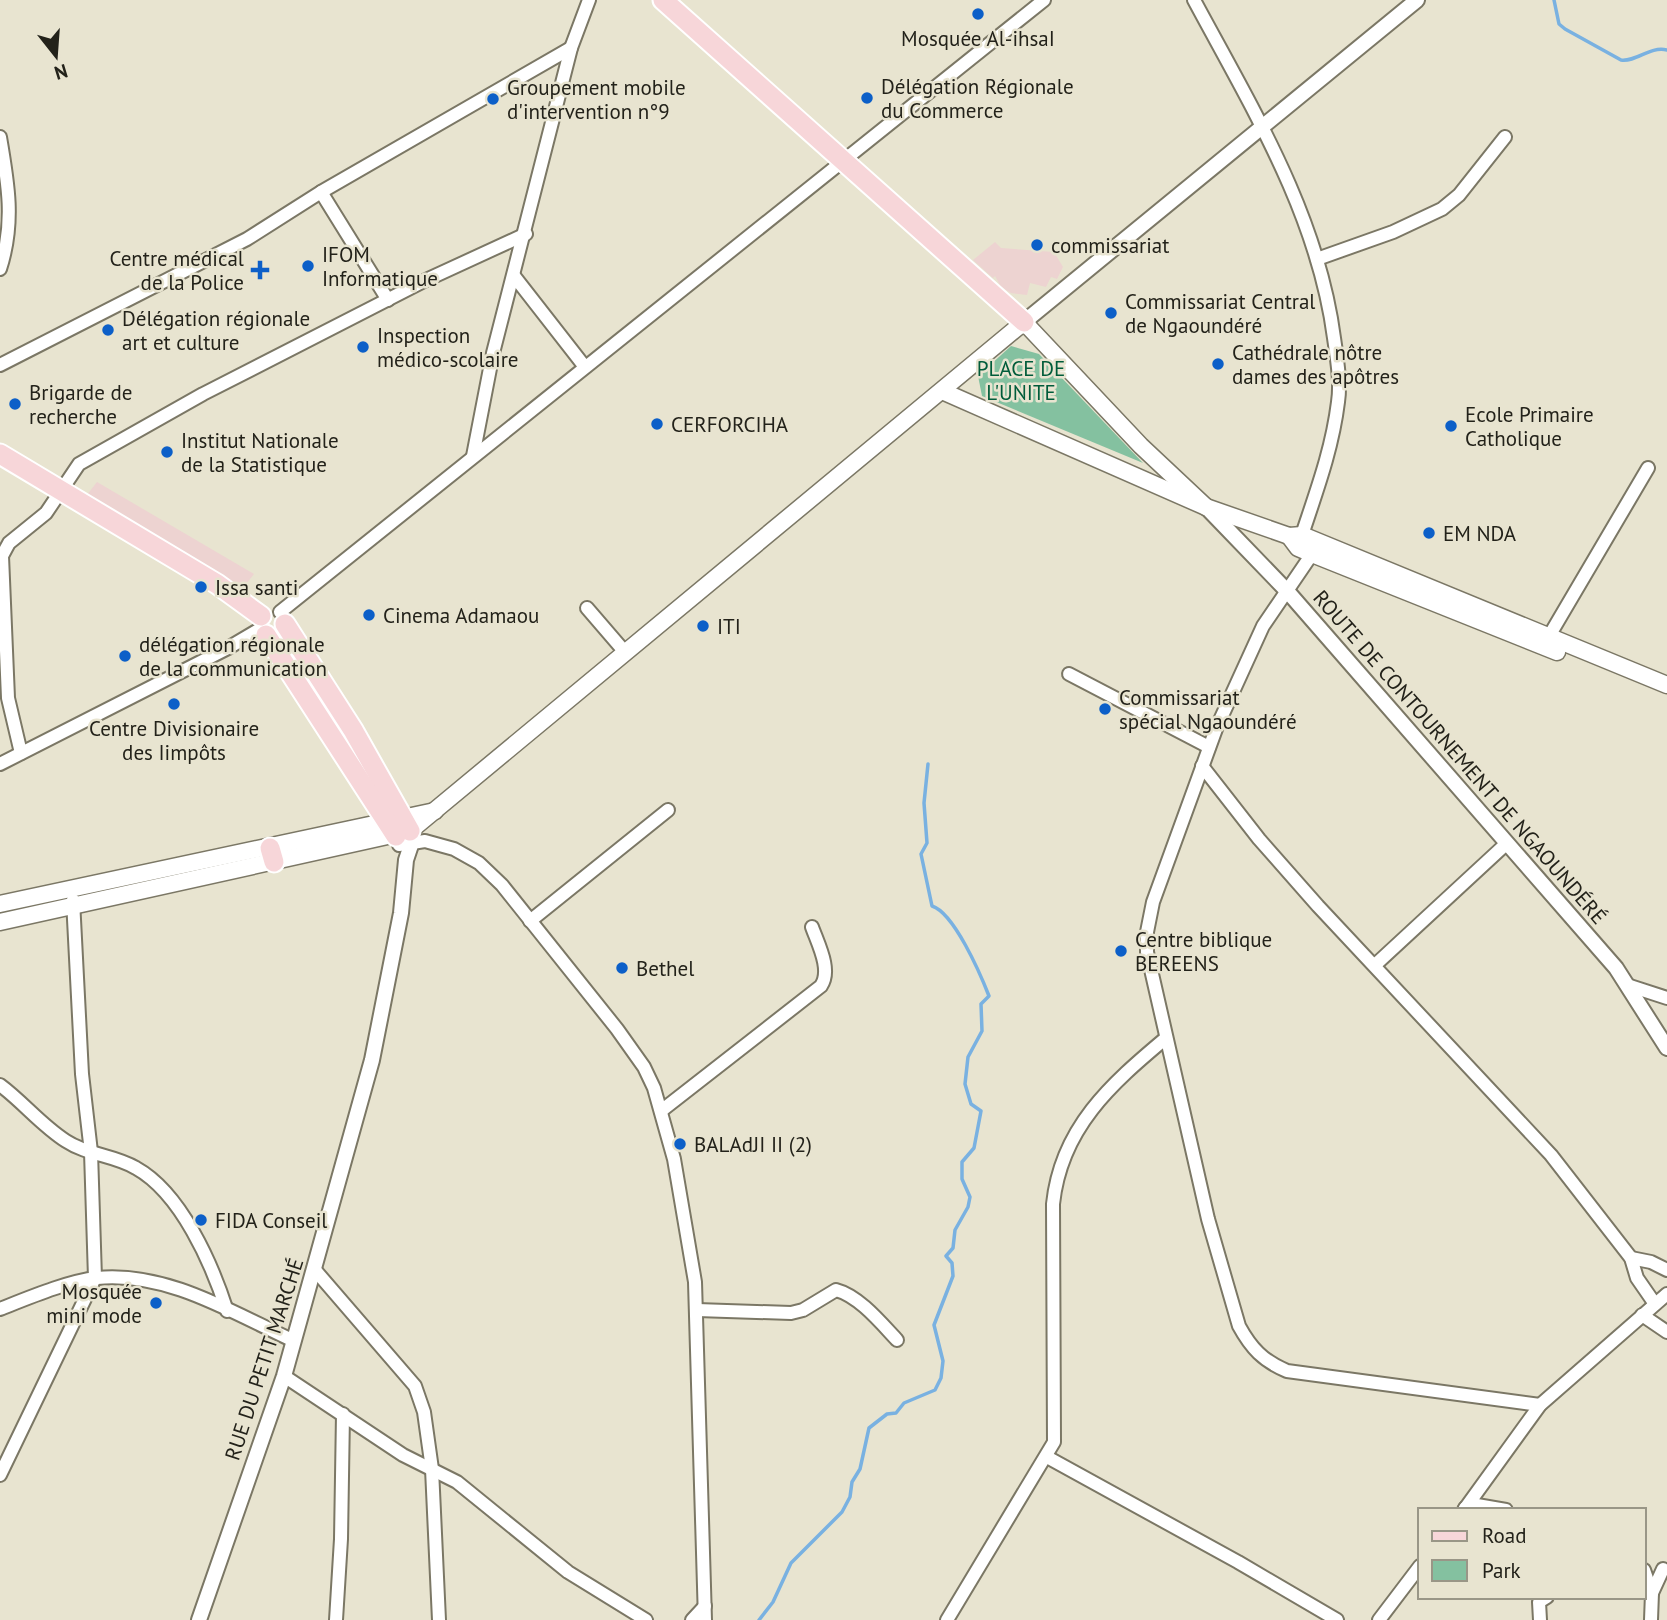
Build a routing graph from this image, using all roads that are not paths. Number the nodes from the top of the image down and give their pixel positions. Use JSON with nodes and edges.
{"nodes":[{"id":1,"x":589,"y":0,"type":"edge"},
{"id":2,"x":663,"y":0,"type":"edge"},
{"id":3,"x":1044,"y":0,"type":"edge"},
{"id":4,"x":1194,"y":0,"type":"edge"},
{"id":5,"x":1417,"y":0,"type":"edge"},
{"id":6,"x":571,"y":48,"type":"junction"},
{"id":7,"x":1261,"y":125,"type":"junction"},
{"id":8,"x":0,"y":137,"type":"edge"},
{"id":9,"x":1505,"y":137,"type":"dead end"},
{"id":10,"x":841,"y":162,"type":"junction"},
{"id":11,"x":321,"y":192,"type":"junction"},
{"id":12,"x":526,"y":234,"type":"junction"},
{"id":13,"x":1317,"y":258,"type":"junction"},
{"id":14,"x":0,"y":269,"type":"edge"},
{"id":15,"x":514,"y":276,"type":"junction"},
{"id":16,"x":388,"y":300,"type":"junction"},
{"id":17,"x":1024,"y":322,"type":"junction"},
{"id":18,"x":0,"y":365,"type":"edge"},
{"id":19,"x":585,"y":367,"type":"junction"},
{"id":20,"x":942,"y":391,"type":"junction"},
{"id":21,"x":0,"y":454,"type":"edge"},
{"id":22,"x":473,"y":456,"type":"junction"},
{"id":23,"x":1648,"y":468,"type":"dead end"},
{"id":24,"x":59,"y":490,"type":"junction"},
{"id":25,"x":1206,"y":507,"type":"junction"},
{"id":26,"x":1300,"y":543,"type":"junction"},
{"id":27,"x":1288,"y":592,"type":"junction"},
{"id":28,"x":587,"y":608,"type":"dead end"},
{"id":29,"x":270,"y":623,"type":"junction"},
{"id":30,"x":1546,"y":641,"type":"junction"},
{"id":31,"x":624,"y":651,"type":"junction"},
{"id":32,"x":1069,"y":674,"type":"dead end"},
{"id":33,"x":1667,"y":685,"type":"edge"},
{"id":34,"x":1667,"y":697,"type":"edge"},
{"id":35,"x":353,"y":730,"type":"junction"},
{"id":36,"x":334,"y":741,"type":"junction"},
{"id":37,"x":1209,"y":747,"type":"junction"},
{"id":38,"x":8,"y":758,"type":"edge"},
{"id":39,"x":1202,"y":766,"type":"junction"},
{"id":40,"x":668,"y":810,"type":"dead end"},
{"id":41,"x":401,"y":832,"type":"junction"},
{"id":42,"x":1507,"y":843,"type":"junction"},
{"id":43,"x":272,"y":855,"type":"junction"},
{"id":44,"x":70,"y":889,"type":"junction"},
{"id":45,"x":0,"y":904,"type":"edge"},
{"id":46,"x":74,"y":906,"type":"junction"},
{"id":47,"x":530,"y":920,"type":"junction"},
{"id":48,"x":0,"y":922,"type":"edge"},
{"id":49,"x":813,"y":927,"type":"dead end"},
{"id":50,"x":1375,"y":965,"type":"junction"},
{"id":51,"x":1627,"y":985,"type":"junction"},
{"id":52,"x":1667,"y":998,"type":"edge"},
{"id":53,"x":1166,"y":1038,"type":"junction"},
{"id":54,"x":1667,"y":1048,"type":"edge"},
{"id":55,"x":0,"y":1085,"type":"edge"},
{"id":56,"x":661,"y":1111,"type":"junction"},
{"id":57,"x":91,"y":1152,"type":"junction"},
{"id":58,"x":1631,"y":1258,"type":"junction"},
{"id":59,"x":315,"y":1270,"type":"junction"},
{"id":60,"x":1667,"y":1270,"type":"edge"},
{"id":61,"x":95,"y":1278,"type":"junction"},
{"id":62,"x":1667,"y":1294,"type":"edge"},
{"id":63,"x":1655,"y":1304,"type":"junction"},
{"id":64,"x":0,"y":1309,"type":"edge"},
{"id":65,"x":697,"y":1310,"type":"junction"},
{"id":66,"x":227,"y":1311,"type":"junction"},
{"id":67,"x":1642,"y":1315,"type":"junction"},
{"id":68,"x":1667,"y":1332,"type":"edge"},
{"id":69,"x":897,"y":1340,"type":"dead end"},
{"id":70,"x":294,"y":1341,"type":"junction"},
{"id":71,"x":284,"y":1376,"type":"junction"},
{"id":72,"x":1540,"y":1405,"type":"junction"},
{"id":73,"x":342,"y":1415,"type":"junction"},
{"id":74,"x":1047,"y":1457,"type":"junction"},
{"id":75,"x":432,"y":1469,"type":"junction"},
{"id":76,"x":0,"y":1475,"type":"edge"},
{"id":77,"x":1465,"y":1508,"type":"edge"},
{"id":78,"x":1467,"y":1508,"type":"edge"},
{"id":79,"x":1494,"y":1508,"type":"edge"},
{"id":80,"x":1646,"y":1568,"type":"edge"},
{"id":81,"x":1418,"y":1569,"type":"edge"},
{"id":82,"x":1665,"y":1569,"type":"edge"},
{"id":83,"x":1646,"y":1575,"type":"edge"},
{"id":84,"x":1651,"y":1592,"type":"junction"},
{"id":85,"x":1544,"y":1599,"type":"edge"},
{"id":86,"x":705,"y":1606,"type":"junction"},
{"id":87,"x":199,"y":1620,"type":"edge"},
{"id":88,"x":336,"y":1620,"type":"edge"},
{"id":89,"x":439,"y":1620,"type":"edge"},
{"id":90,"x":646,"y":1620,"type":"edge"},
{"id":91,"x":692,"y":1620,"type":"edge"},
{"id":92,"x":705,"y":1620,"type":"edge"},
{"id":93,"x":947,"y":1620,"type":"edge"},
{"id":94,"x":1337,"y":1620,"type":"edge"},
{"id":95,"x":1379,"y":1620,"type":"edge"},
{"id":96,"x":1540,"y":1620,"type":"edge"},
{"id":97,"x":1651,"y":1620,"type":"edge"}],
"edges":[{"from":1,"to":6,"type":"street"},
{"from":2,"to":10,"type":"main road"},
{"from":3,"to":10,"type":"street"},
{"from":4,"to":7,"type":"street"},
{"from":5,"to":7,"type":"street"},
{"from":6,"to":11,"type":"street"},
{"from":6,"to":12,"type":"street"},
{"from":7,"to":13,"type":"street"},
{"from":7,"to":17,"type":"street"},
{"from":8,"to":14,"type":"street"},
{"from":9,"to":13,"type":"street"},
{"from":10,"to":17,"type":"main road"},
{"from":10,"to":19,"type":"street"},
{"from":11,"to":16,"type":"street"},
{"from":11,"to":18,"type":"street"},
{"from":12,"to":15,"type":"street"},
{"from":12,"to":16,"type":"street"},
{"from":13,"to":26,"type":"street"},
{"from":15,"to":19,"type":"street"},
{"from":15,"to":22,"type":"street"},
{"from":16,"to":24,"type":"street"},
{"from":17,"to":20,"type":"main road"},
{"from":17,"to":25,"type":"main road"},
{"from":19,"to":22,"type":"street"},
{"from":20,"to":25,"type":"main road"},
{"from":20,"to":31,"type":"main road"},
{"from":21,"to":24,"type":"main road"},
{"from":22,"to":29,"type":"street"},
{"from":23,"to":30,"type":"street"},
{"from":24,"to":29,"type":"main road"},
{"from":24,"to":38,"type":"street"},
{"from":25,"to":26,"type":"main road"},
{"from":25,"to":27,"type":"street","name":"ROUTE DE CONTOURNEMENT DE NGAOUNDÉRÉ"},
{"from":26,"to":27,"type":"street"},
{"from":26,"to":30,"type":"main road"},
{"from":27,"to":37,"type":"street"},
{"from":27,"to":42,"type":"street","name":"ROUTE DE CONTOURNEMENT DE NGAOUNDÉRÉ"},
{"from":28,"to":31,"type":"street"},
{"from":29,"to":35,"type":"main road"},
{"from":29,"to":36,"type":"main road"},
{"from":29,"to":38,"type":"street"},
{"from":30,"to":33,"type":"main road"},
{"from":30,"to":34,"type":"main road"},
{"from":31,"to":41,"type":"main road"},
{"from":32,"to":37,"type":"street"},
{"from":35,"to":36,"type":"main road"},
{"from":35,"to":41,"type":"main road"},
{"from":36,"to":41,"type":"main road"},
{"from":37,"to":39,"type":"street"},
{"from":39,"to":50,"type":"street"},
{"from":39,"to":53,"type":"street"},
{"from":40,"to":47,"type":"street"},
{"from":41,"to":43,"type":"main road"},
{"from":41,"to":47,"type":"street"},
{"from":41,"to":59,"type":"street","name":"RUE DU PETIT MARCHÉ"},
{"from":42,"to":50,"type":"street"},
{"from":42,"to":51,"type":"street","name":"ROUTE DE CONTOURNEMENT DE NGAOUNDÉRÉ"},
{"from":43,"to":44,"type":"main road"},
{"from":43,"to":46,"type":"main road"},
{"from":44,"to":45,"type":"main road"},
{"from":44,"to":46,"type":"street"},
{"from":46,"to":48,"type":"main road"},
{"from":46,"to":57,"type":"street"},
{"from":47,"to":56,"type":"street"},
{"from":49,"to":56,"type":"street"},
{"from":50,"to":58,"type":"street"},
{"from":51,"to":52,"type":"street"},
{"from":51,"to":54,"type":"street","name":"ROUTE DE CONTOURNEMENT DE NGAOUNDÉRÉ"},
{"from":53,"to":72,"type":"street"},
{"from":53,"to":74,"type":"street"},
{"from":55,"to":57,"type":"street"},
{"from":56,"to":65,"type":"street"},
{"from":57,"to":61,"type":"street"},
{"from":57,"to":66,"type":"street"},
{"from":58,"to":60,"type":"street"},
{"from":58,"to":63,"type":"street"},
{"from":59,"to":70,"type":"street","name":"RUE DU PETIT MARCHÉ"},
{"from":59,"to":75,"type":"street"},
{"from":61,"to":64,"type":"street"},
{"from":61,"to":66,"type":"street"},
{"from":61,"to":76,"type":"street"},
{"from":62,"to":63,"type":"street"},
{"from":63,"to":67,"type":"street"},
{"from":65,"to":69,"type":"street"},
{"from":65,"to":86,"type":"street"},
{"from":66,"to":70,"type":"street"},
{"from":67,"to":68,"type":"street"},
{"from":67,"to":72,"type":"street"},
{"from":70,"to":71,"type":"street","name":"RUE DU PETIT MARCHÉ"},
{"from":71,"to":73,"type":"street"},
{"from":71,"to":87,"type":"street","name":"RUE DU PETIT MARCHÉ"},
{"from":72,"to":77,"type":"street"},
{"from":73,"to":75,"type":"street"},
{"from":73,"to":88,"type":"street"},
{"from":74,"to":93,"type":"street"},
{"from":74,"to":94,"type":"street"},
{"from":75,"to":89,"type":"street"},
{"from":75,"to":90,"type":"street"},
{"from":78,"to":79,"type":"street"},
{"from":80,"to":82,"type":"street"},
{"from":81,"to":95,"type":"street"},
{"from":82,"to":84,"type":"street"},
{"from":83,"to":84,"type":"street"},
{"from":84,"to":97,"type":"street"},
{"from":85,"to":96,"type":"street"},
{"from":86,"to":91,"type":"street"},
{"from":86,"to":92,"type":"street"}]}
